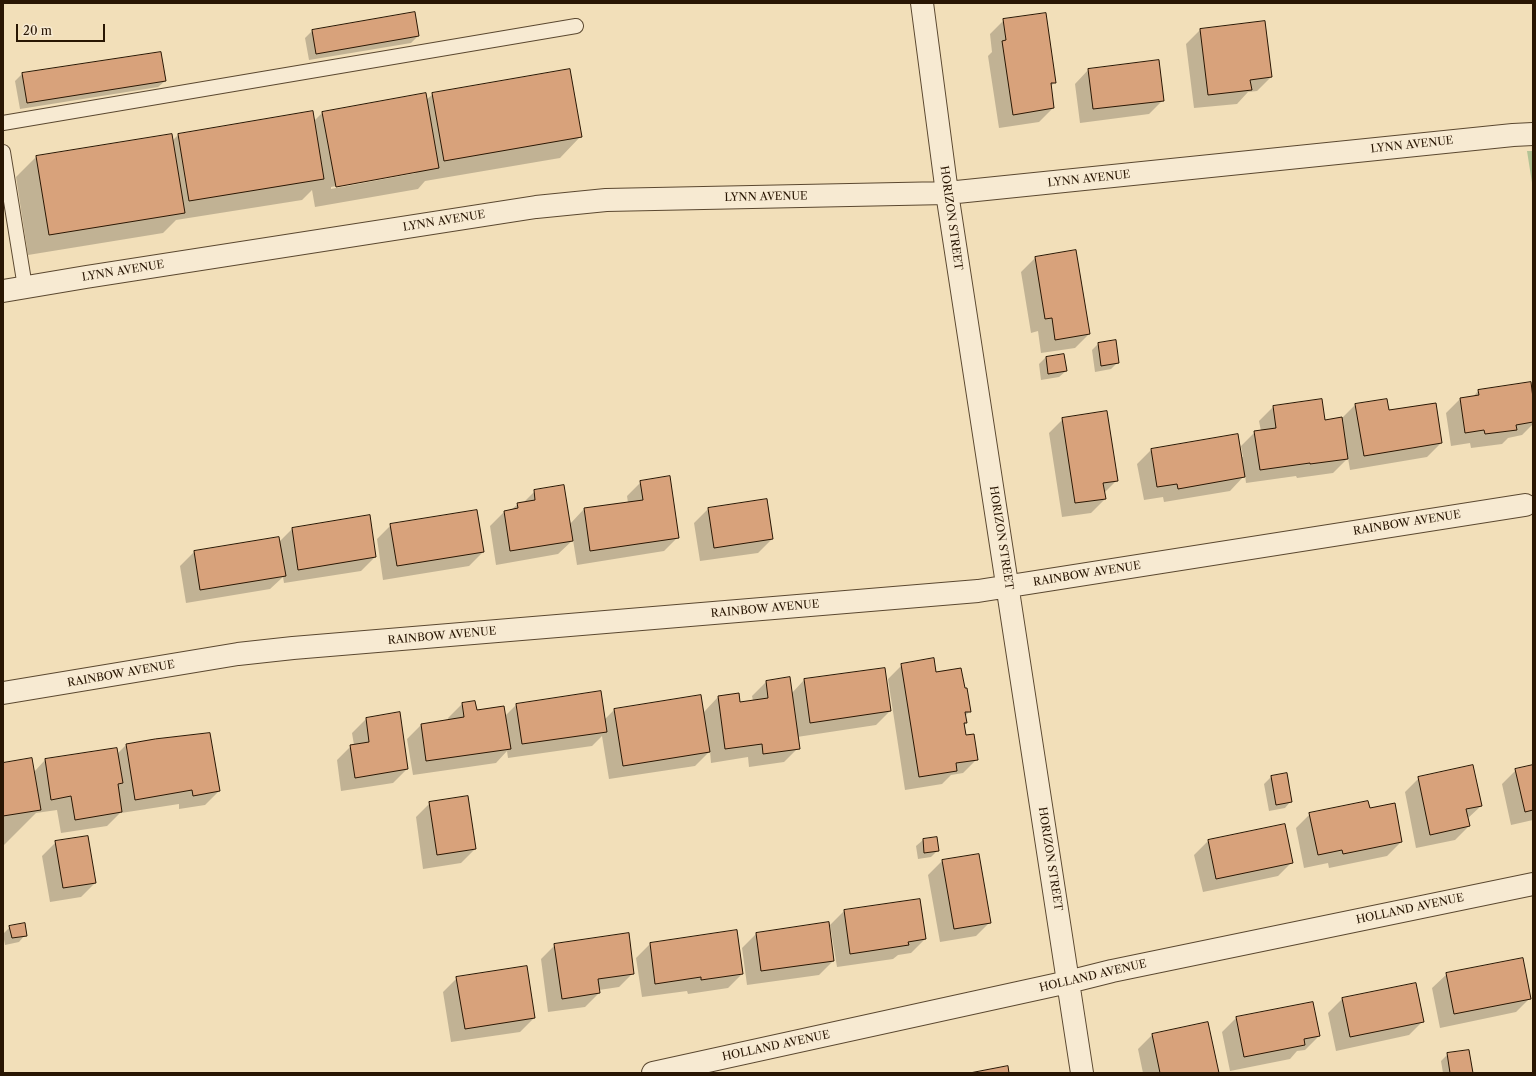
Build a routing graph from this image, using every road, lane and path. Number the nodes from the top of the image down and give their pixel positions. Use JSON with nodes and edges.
{"nodes":[{"id":1,"x":922,"y":3,"type":"edge"},
{"id":2,"x":576,"y":26,"type":"dead end"},
{"id":3,"x":3,"y":123,"type":"edge"},
{"id":4,"x":1533,"y":134,"type":"edge"},
{"id":5,"x":3,"y":152,"type":"edge"},
{"id":6,"x":947,"y":193,"type":"junction"},
{"id":7,"x":25,"y":287,"type":"junction"},
{"id":8,"x":3,"y":291,"type":"edge"},
{"id":9,"x":1525,"y":505,"type":"dead end"},
{"id":10,"x":1008,"y":586,"type":"junction"},
{"id":11,"x":3,"y":693,"type":"edge"},
{"id":12,"x":1533,"y":884,"type":"edge"},
{"id":13,"x":1068,"y":982,"type":"junction"},
{"id":14,"x":653,"y":1073,"type":"edge"},
{"id":15,"x":1082,"y":1073,"type":"edge"}],
"edges":[{"from":1,"to":6,"type":"street","name":"HORIZON STREET"},
{"from":2,"to":3,"type":"lane"},
{"from":4,"to":6,"type":"street","name":"LYNN AVENUE"},
{"from":5,"to":7,"type":"lane"},
{"from":6,"to":7,"type":"street","name":"LYNN AVENUE"},
{"from":6,"to":10,"type":"street","name":"HORIZON STREET"},
{"from":7,"to":8,"type":"street","name":"LYNN AVENUE"},
{"from":9,"to":10,"type":"street","name":"RAINBOW AVENUE"},
{"from":10,"to":11,"type":"street","name":"RAINBOW AVENUE"},
{"from":10,"to":13,"type":"street","name":"HORIZON STREET"},
{"from":12,"to":13,"type":"street","name":"HOLLAND AVENUE"},
{"from":13,"to":14,"type":"street","name":"HOLLAND AVENUE"},
{"from":13,"to":15,"type":"street","name":"HORIZON STREET"}]}
